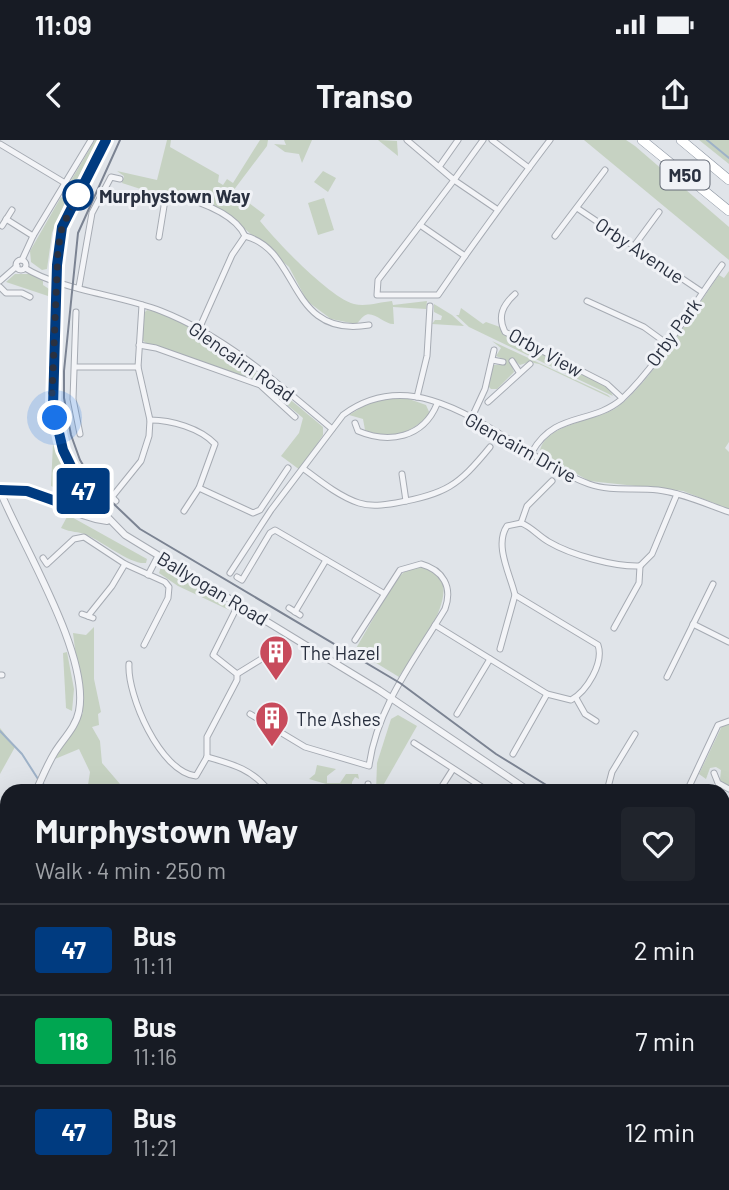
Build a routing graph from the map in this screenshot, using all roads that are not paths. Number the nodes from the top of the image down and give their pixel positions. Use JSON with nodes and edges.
{"nodes":[{"id":1,"x":91,"y":140,"type":"edge"},
{"id":2,"x":106,"y":140,"type":"edge"},
{"id":3,"x":407,"y":140,"type":"edge"},
{"id":4,"x":458,"y":140,"type":"edge"},
{"id":5,"x":483,"y":140,"type":"edge"},
{"id":6,"x":492,"y":140,"type":"edge"},
{"id":7,"x":550,"y":140,"type":"edge"},
{"id":8,"x":642,"y":140,"type":"edge"},
{"id":9,"x":681,"y":140,"type":"edge"},
{"id":10,"x":0,"y":144,"type":"edge"},
{"id":11,"x":439,"y":167,"type":"junction"},
{"id":12,"x":529,"y":167,"type":"junction"},
{"id":13,"x":605,"y":170,"type":"dead end"},
{"id":14,"x":120,"y":179,"type":"dead end"},
{"id":15,"x":454,"y":180,"type":"junction"},
{"id":16,"x":729,"y":180,"type":"edge"},
{"id":17,"x":65,"y":183,"type":"junction"},
{"id":18,"x":577,"y":208,"type":"junction"},
{"id":19,"x":12,"y":210,"type":"dead end"},
{"id":20,"x":498,"y":210,"type":"junction"},
{"id":21,"x":729,"y":211,"type":"edge"},
{"id":22,"x":659,"y":212,"type":"dead end"},
{"id":23,"x":6,"y":219,"type":"junction"},
{"id":24,"x":420,"y":225,"type":"junction"},
{"id":25,"x":2,"y":226,"type":"edge"},
{"id":26,"x":33,"y":236,"type":"junction"},
{"id":27,"x":245,"y":236,"type":"junction"},
{"id":28,"x":555,"y":236,"type":"dead end"},
{"id":29,"x":159,"y":237,"type":"dead end"},
{"id":30,"x":634,"y":246,"type":"junction"},
{"id":31,"x":464,"y":256,"type":"junction"},
{"id":32,"x":22,"y":260,"type":"junction"},
{"id":33,"x":722,"y":265,"type":"dead end"},
{"id":34,"x":17,"y":266,"type":"junction"},
{"id":35,"x":24,"y":268,"type":"junction"},
{"id":36,"x":56,"y":280,"type":"junction"},
{"id":37,"x":0,"y":281,"type":"edge"},
{"id":38,"x":0,"y":287,"type":"edge"},
{"id":39,"x":79,"y":287,"type":"junction"},
{"id":40,"x":702,"y":292,"type":"junction"},
{"id":41,"x":515,"y":294,"type":"dead end"},
{"id":42,"x":30,"y":297,"type":"dead end"},
{"id":43,"x":587,"y":301,"type":"dead end"},
{"id":44,"x":142,"y":305,"type":"junction"},
{"id":45,"x":430,"y":306,"type":"dead end"},
{"id":46,"x":76,"y":312,"type":"dead end"},
{"id":47,"x":369,"y":325,"type":"dead end"},
{"id":48,"x":199,"y":329,"type":"junction"},
{"id":49,"x":666,"y":343,"type":"junction"},
{"id":50,"x":139,"y":345,"type":"junction"},
{"id":51,"x":494,"y":350,"type":"dead end"},
{"id":52,"x":492,"y":359,"type":"junction"},
{"id":53,"x":512,"y":361,"type":"dead end"},
{"id":54,"x":503,"y":362,"type":"dead end"},
{"id":55,"x":530,"y":364,"type":"dead end"},
{"id":56,"x":76,"y":368,"type":"junction"},
{"id":57,"x":138,"y":368,"type":"junction"},
{"id":58,"x":519,"y":372,"type":"junction"},
{"id":59,"x":485,"y":389,"type":"junction"},
{"id":60,"x":494,"y":396,"type":"junction"},
{"id":61,"x":417,"y":397,"type":"junction"},
{"id":62,"x":622,"y":398,"type":"junction"},
{"id":63,"x":488,"y":402,"type":"dead end"},
{"id":64,"x":438,"y":404,"type":"junction"},
{"id":65,"x":295,"y":417,"type":"dead end"},
{"id":66,"x":472,"y":417,"type":"junction"},
{"id":67,"x":150,"y":420,"type":"junction"},
{"id":68,"x":355,"y":423,"type":"dead end"},
{"id":69,"x":332,"y":429,"type":"junction"},
{"id":70,"x":80,"y":434,"type":"dead end"},
{"id":71,"x":490,"y":447,"type":"dead end"},
{"id":72,"x":532,"y":452,"type":"junction"},
{"id":73,"x":288,"y":468,"type":"dead end"},
{"id":74,"x":304,"y":469,"type":"junction"},
{"id":75,"x":402,"y":474,"type":"dead end"},
{"id":76,"x":552,"y":481,"type":"dead end"},
{"id":77,"x":199,"y":488,"type":"junction"},
{"id":78,"x":0,"y":491,"type":"edge"},
{"id":79,"x":84,"y":493,"type":"junction"},
{"id":80,"x":677,"y":494,"type":"junction"},
{"id":81,"x":112,"y":497,"type":"dead end"},
{"id":82,"x":406,"y":501,"type":"junction"},
{"id":83,"x":61,"y":503,"type":"junction"},
{"id":84,"x":92,"y":503,"type":"junction"},
{"id":85,"x":74,"y":509,"type":"junction"},
{"id":86,"x":184,"y":511,"type":"dead end"},
{"id":87,"x":729,"y":512,"type":"edge"},
{"id":88,"x":109,"y":522,"type":"junction"},
{"id":89,"x":521,"y":523,"type":"junction"},
{"id":90,"x":158,"y":556,"type":"junction"},
{"id":91,"x":327,"y":559,"type":"junction"},
{"id":92,"x":45,"y":561,"type":"dead end"},
{"id":93,"x":125,"y":564,"type":"junction"},
{"id":94,"x":640,"y":566,"type":"junction"},
{"id":95,"x":230,"y":573,"type":"dead end"},
{"id":96,"x":148,"y":575,"type":"junction"},
{"id":97,"x":239,"y":579,"type":"dead end"},
{"id":98,"x":713,"y":584,"type":"dead end"},
{"id":99,"x":383,"y":593,"type":"junction"},
{"id":100,"x":515,"y":595,"type":"junction"},
{"id":101,"x":239,"y":603,"type":"junction"},
{"id":102,"x":295,"y":612,"type":"dead end"},
{"id":103,"x":88,"y":616,"type":"dead end"},
{"id":104,"x":693,"y":624,"type":"junction"},
{"id":105,"x":435,"y":625,"type":"junction"},
{"id":106,"x":614,"y":628,"type":"dead end"},
{"id":107,"x":355,"y":640,"type":"dead end"},
{"id":108,"x":729,"y":642,"type":"edge"},
{"id":109,"x":144,"y":645,"type":"dead end"},
{"id":110,"x":500,"y":649,"type":"dead end"},
{"id":111,"x":263,"y":658,"type":"dead end"},
{"id":112,"x":490,"y":659,"type":"junction"},
{"id":113,"x":129,"y":664,"type":"dead end"},
{"id":114,"x":237,"y":674,"type":"junction"},
{"id":115,"x":667,"y":677,"type":"dead end"},
{"id":116,"x":547,"y":694,"type":"junction"},
{"id":117,"x":390,"y":698,"type":"junction"},
{"id":118,"x":576,"y":698,"type":"junction"},
{"id":119,"x":250,"y":714,"type":"dead end"},
{"id":120,"x":457,"y":714,"type":"dead end"},
{"id":121,"x":596,"y":720,"type":"dead end"},
{"id":122,"x":729,"y":721,"type":"edge"},
{"id":123,"x":635,"y":734,"type":"dead end"},
{"id":124,"x":414,"y":743,"type":"dead end"},
{"id":125,"x":513,"y":754,"type":"dead end"},
{"id":126,"x":207,"y":757,"type":"junction"},
{"id":127,"x":453,"y":768,"type":"junction"},
{"id":128,"x":714,"y":773,"type":"dead end"},
{"id":129,"x":39,"y":784,"type":"edge"},
{"id":130,"x":263,"y":784,"type":"edge"},
{"id":131,"x":443,"y":784,"type":"edge"},
{"id":132,"x":477,"y":784,"type":"edge"},
{"id":133,"x":519,"y":784,"type":"edge"},
{"id":134,"x":609,"y":784,"type":"edge"},
{"id":135,"x":690,"y":784,"type":"edge"},
{"id":136,"x":721,"y":784,"type":"edge"},
{"id":137,"x":487,"y":1190,"type":"edge"},
{"id":138,"x":500,"y":1190,"type":"edge"}],
"edges":[{"from":1,"to":17,"type":"street"},
{"from":2,"to":36,"type":"street"},
{"from":3,"to":11,"type":"street"},
{"from":4,"to":11,"type":"street"},
{"from":5,"to":15,"type":"street"},
{"from":6,"to":12,"type":"street"},
{"from":7,"to":12,"type":"street"},
{"from":8,"to":21,"type":"highway","number":"M50"},
{"from":9,"to":16,"type":"highway","number":"M50"},
{"from":10,"to":17,"type":"street"},
{"from":11,"to":15,"type":"street"},
{"from":12,"to":20,"type":"street"},
{"from":13,"to":18,"type":"street","name":"Orby Avenue"},
{"from":14,"to":39,"type":"street"},
{"from":15,"to":20,"type":"street"},
{"from":15,"to":24,"type":"street"},
{"from":17,"to":26,"type":"street"},
{"from":18,"to":28,"type":"street","name":"Orby Avenue"},
{"from":18,"to":30,"type":"street","name":"Orby Avenue"},
{"from":19,"to":23,"type":"street"},
{"from":20,"to":31,"type":"street"},
{"from":22,"to":30,"type":"street"},
{"from":23,"to":25,"type":"street"},
{"from":23,"to":26,"type":"street"},
{"from":24,"to":31,"type":"street"},
{"from":24,"to":31,"type":"street"},
{"from":26,"to":32,"type":"street"},
{"from":27,"to":29,"type":"street"},
{"from":27,"to":47,"type":"street"},
{"from":27,"to":48,"type":"street"},
{"from":30,"to":40,"type":"street","name":"Orby Avenue"},
{"from":32,"to":34,"type":"street"},
{"from":32,"to":35,"type":"street"},
{"from":33,"to":40,"type":"street","name":"Orby Park"},
{"from":34,"to":35,"type":"street","name":"Glencairn Road"},
{"from":34,"to":37,"type":"street"},
{"from":35,"to":36,"type":"street","name":"Glencairn Road"},
{"from":36,"to":39,"type":"street","name":"Glencairn Road"},
{"from":36,"to":79,"type":"street"},
{"from":38,"to":42,"type":"street"},
{"from":39,"to":44,"type":"street","name":"Glencairn Road"},
{"from":40,"to":49,"type":"street","name":"Orby Park"},
{"from":41,"to":62,"type":"street","name":"Orby View"},
{"from":43,"to":49,"type":"street"},
{"from":44,"to":48,"type":"street","name":"Glencairn Road"},
{"from":44,"to":50,"type":"street"},
{"from":45,"to":61,"type":"street"},
{"from":46,"to":56,"type":"street"},
{"from":48,"to":69,"type":"street","name":"Glencairn Road"},
{"from":49,"to":62,"type":"street","name":"Orby Park"},
{"from":50,"to":57,"type":"street"},
{"from":50,"to":65,"type":"street"},
{"from":51,"to":52,"type":"street"},
{"from":52,"to":54,"type":"street"},
{"from":52,"to":59,"type":"street"},
{"from":53,"to":58,"type":"street"},
{"from":55,"to":58,"type":"street"},
{"from":56,"to":57,"type":"street"},
{"from":56,"to":70,"type":"street"},
{"from":57,"to":67,"type":"street"},
{"from":58,"to":60,"type":"street"},
{"from":59,"to":60,"type":"street"},
{"from":59,"to":66,"type":"street"},
{"from":60,"to":63,"type":"street"},
{"from":61,"to":64,"type":"street","name":"Glencairn Drive"},
{"from":61,"to":69,"type":"street","name":"Glencairn Drive"},
{"from":62,"to":72,"type":"street"},
{"from":64,"to":66,"type":"street","name":"Glencairn Drive"},
{"from":64,"to":68,"type":"street"},
{"from":66,"to":72,"type":"street","name":"Glencairn Drive"},
{"from":67,"to":77,"type":"street"},
{"from":67,"to":81,"type":"street"},
{"from":69,"to":74,"type":"street","name":"Glencairn Drive"},
{"from":71,"to":82,"type":"street"},
{"from":72,"to":80,"type":"street","name":"Glencairn Drive"},
{"from":73,"to":77,"type":"street"},
{"from":74,"to":82,"type":"street"},
{"from":74,"to":95,"type":"street","name":"Glencairn Drive"},
{"from":75,"to":82,"type":"street"},
{"from":76,"to":89,"type":"street"},
{"from":77,"to":86,"type":"street"},
{"from":78,"to":83,"type":"street","name":"Ballyogan Road"},
{"from":78,"to":129,"type":"street"},
{"from":79,"to":83,"type":"street"},
{"from":79,"to":84,"type":"street"},
{"from":80,"to":87,"type":"street","name":"Glencairn Drive"},
{"from":80,"to":94,"type":"street"},
{"from":83,"to":85,"type":"street","name":"Ballyogan Road"},
{"from":84,"to":85,"type":"street"},
{"from":84,"to":88,"type":"street","name":"Ballyogan Road"},
{"from":85,"to":88,"type":"street","name":"Ballyogan Road"},
{"from":88,"to":90,"type":"street","name":"Ballyogan Road"},
{"from":89,"to":94,"type":"street"},
{"from":89,"to":100,"type":"street"},
{"from":90,"to":96,"type":"street"},
{"from":90,"to":101,"type":"street","name":"Ballyogan Road"},
{"from":91,"to":97,"type":"street"},
{"from":91,"to":99,"type":"street"},
{"from":91,"to":102,"type":"street"},
{"from":92,"to":93,"type":"street"},
{"from":93,"to":96,"type":"street"},
{"from":93,"to":103,"type":"street"},
{"from":94,"to":106,"type":"street"},
{"from":96,"to":109,"type":"street"},
{"from":98,"to":104,"type":"street"},
{"from":99,"to":105,"type":"street"},
{"from":99,"to":107,"type":"street"},
{"from":100,"to":110,"type":"street"},
{"from":100,"to":118,"type":"street"},
{"from":101,"to":114,"type":"street"},
{"from":101,"to":117,"type":"street","name":"Ballyogan Road"},
{"from":104,"to":108,"type":"street"},
{"from":104,"to":115,"type":"street"},
{"from":105,"to":112,"type":"street"},
{"from":105,"to":117,"type":"street"},
{"from":111,"to":114,"type":"street"},
{"from":112,"to":116,"type":"street"},
{"from":112,"to":120,"type":"street"},
{"from":113,"to":126,"type":"street"},
{"from":114,"to":126,"type":"street"},
{"from":116,"to":118,"type":"street"},
{"from":116,"to":125,"type":"street"},
{"from":117,"to":119,"type":"street"},
{"from":117,"to":133,"type":"street","name":"Ballyogan Road"},
{"from":118,"to":121,"type":"street"},
{"from":122,"to":135,"type":"street"},
{"from":123,"to":134,"type":"street"},
{"from":124,"to":127,"type":"street"},
{"from":126,"to":130,"type":"street"},
{"from":127,"to":131,"type":"street"},
{"from":127,"to":132,"type":"street"},
{"from":128,"to":136,"type":"street"},
{"from":137,"to":138,"type":"street"}]}
